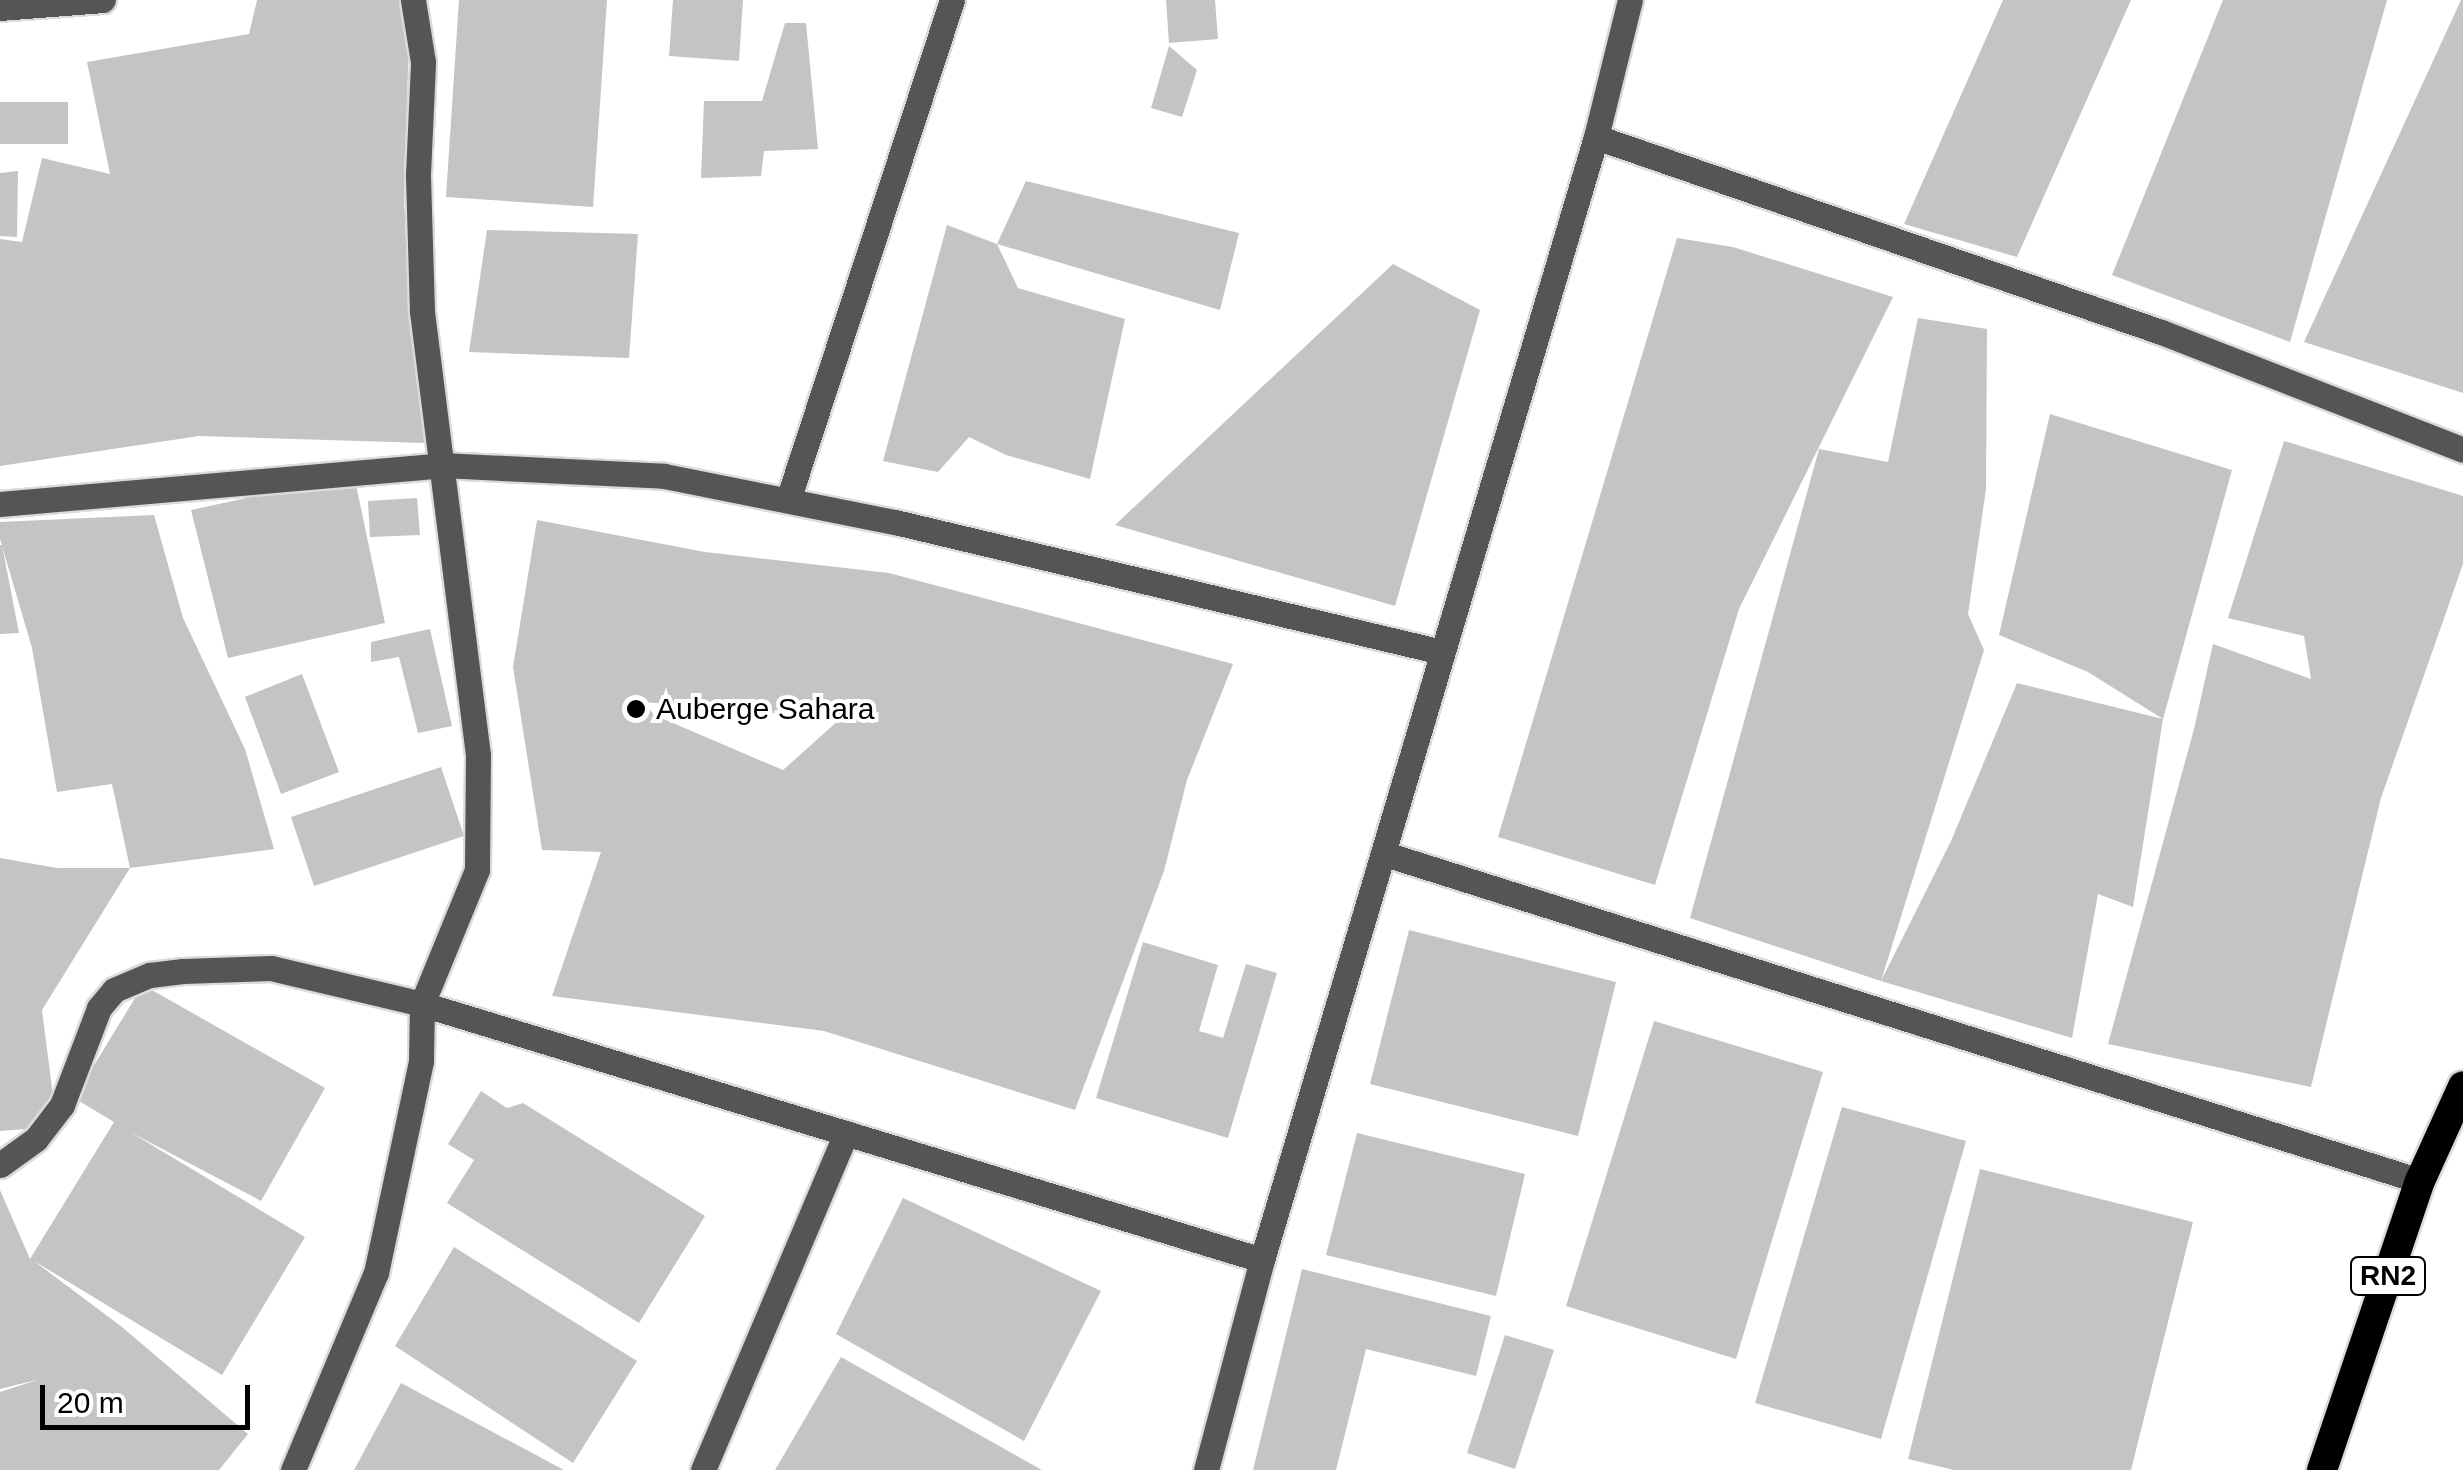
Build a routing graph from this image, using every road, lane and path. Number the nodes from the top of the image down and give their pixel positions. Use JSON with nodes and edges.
{"nodes":[{"id":1,"x":103,"y":0,"type":"edge"},
{"id":2,"x":412,"y":0,"type":"edge"},
{"id":3,"x":952,"y":0,"type":"edge"},
{"id":4,"x":1630,"y":0,"type":"edge"},
{"id":5,"x":2,"y":5,"type":"edge"},
{"id":6,"x":1596,"y":137,"type":"junction"},
{"id":7,"x":2463,"y":450,"type":"edge"},
{"id":8,"x":442,"y":465,"type":"junction"},
{"id":9,"x":788,"y":500,"type":"junction"},
{"id":10,"x":0,"y":504,"type":"edge"},
{"id":11,"x":1442,"y":652,"type":"junction"},
{"id":12,"x":1386,"y":854,"type":"junction"},
{"id":13,"x":422,"y":1004,"type":"junction"},
{"id":14,"x":2463,"y":1086,"type":"edge"},
{"id":15,"x":846,"y":1133,"type":"junction"},
{"id":16,"x":0,"y":1165,"type":"edge"},
{"id":17,"x":2420,"y":1181,"type":"junction"},
{"id":18,"x":1262,"y":1260,"type":"junction"},
{"id":19,"x":293,"y":1470,"type":"edge"},
{"id":20,"x":702,"y":1470,"type":"edge"},
{"id":21,"x":1206,"y":1470,"type":"edge"},
{"id":22,"x":2322,"y":1470,"type":"edge"}],
"edges":[{"from":1,"to":5,"type":"street"},
{"from":2,"to":8,"type":"street"},
{"from":3,"to":9,"type":"street"},
{"from":4,"to":6,"type":"street"},
{"from":6,"to":7,"type":"street"},
{"from":6,"to":11,"type":"street"},
{"from":8,"to":9,"type":"street"},
{"from":8,"to":10,"type":"street"},
{"from":8,"to":13,"type":"street"},
{"from":9,"to":11,"type":"street"},
{"from":11,"to":12,"type":"street"},
{"from":12,"to":17,"type":"street"},
{"from":12,"to":18,"type":"street"},
{"from":13,"to":15,"type":"street"},
{"from":13,"to":16,"type":"street"},
{"from":13,"to":19,"type":"street"},
{"from":14,"to":17,"type":"highway","number":"RN2"},
{"from":15,"to":18,"type":"street"},
{"from":15,"to":20,"type":"street"},
{"from":17,"to":22,"type":"highway","number":"RN2"},
{"from":18,"to":21,"type":"street"}]}
